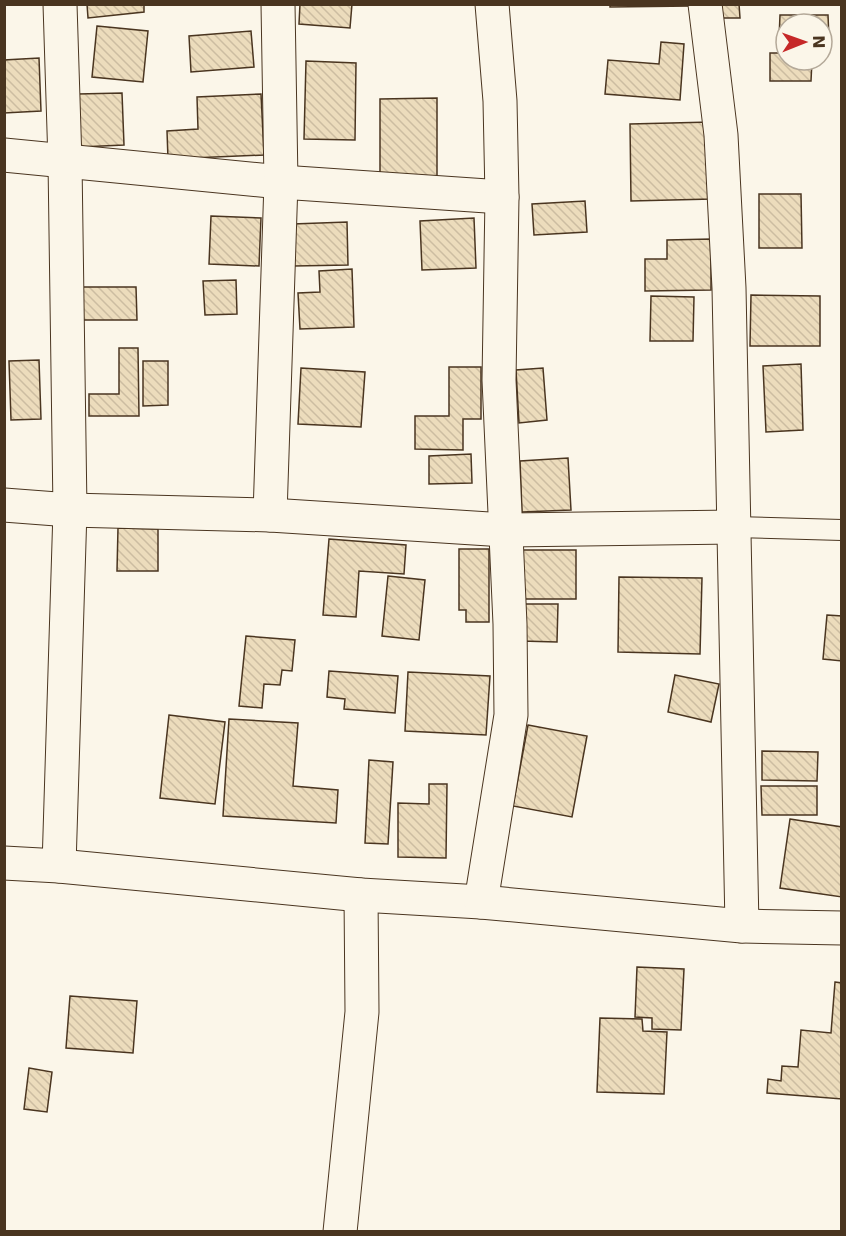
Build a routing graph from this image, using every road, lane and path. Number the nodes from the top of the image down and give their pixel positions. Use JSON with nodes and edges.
{"nodes":[{"id":1,"x":60,"y":4,"type":"edge"},
{"id":2,"x":278,"y":4,"type":"edge"},
{"id":3,"x":492,"y":4,"type":"edge"},
{"id":4,"x":705,"y":4,"type":"edge"},
{"id":5,"x":4,"y":154,"type":"edge"},
{"id":6,"x":65,"y":162,"type":"junction"},
{"id":7,"x":281,"y":182,"type":"junction"},
{"id":8,"x":502,"y":197,"type":"junction"},
{"id":9,"x":4,"y":505,"type":"edge"},
{"id":10,"x":70,"y":510,"type":"junction"},
{"id":11,"x":270,"y":516,"type":"junction"},
{"id":12,"x":734,"y":527,"type":"junction"},
{"id":13,"x":505,"y":530,"type":"junction"},
{"id":14,"x":842,"y":530,"type":"edge"},
{"id":15,"x":4,"y":863,"type":"edge"},
{"id":16,"x":60,"y":866,"type":"junction"},
{"id":17,"x":361,"y":895,"type":"junction"},
{"id":18,"x":482,"y":902,"type":"junction"},
{"id":19,"x":742,"y":926,"type":"junction"},
{"id":20,"x":842,"y":928,"type":"edge"},
{"id":21,"x":340,"y":1232,"type":"edge"}],
"edges":[{"from":1,"to":6,"type":"street"},
{"from":2,"to":7,"type":"street"},
{"from":3,"to":8,"type":"street"},
{"from":4,"to":12,"type":"street"},
{"from":5,"to":6,"type":"street"},
{"from":6,"to":7,"type":"street"},
{"from":6,"to":10,"type":"street"},
{"from":7,"to":8,"type":"street"},
{"from":7,"to":11,"type":"street"},
{"from":8,"to":13,"type":"street"},
{"from":9,"to":10,"type":"street"},
{"from":10,"to":11,"type":"street"},
{"from":10,"to":16,"type":"street"},
{"from":11,"to":13,"type":"street"},
{"from":12,"to":13,"type":"street"},
{"from":12,"to":14,"type":"lane"},
{"from":12,"to":19,"type":"street"},
{"from":13,"to":18,"type":"street"},
{"from":15,"to":16,"type":"street"},
{"from":16,"to":17,"type":"street"},
{"from":17,"to":18,"type":"street"},
{"from":17,"to":21,"type":"street"},
{"from":18,"to":19,"type":"street"},
{"from":19,"to":20,"type":"street"}]}
